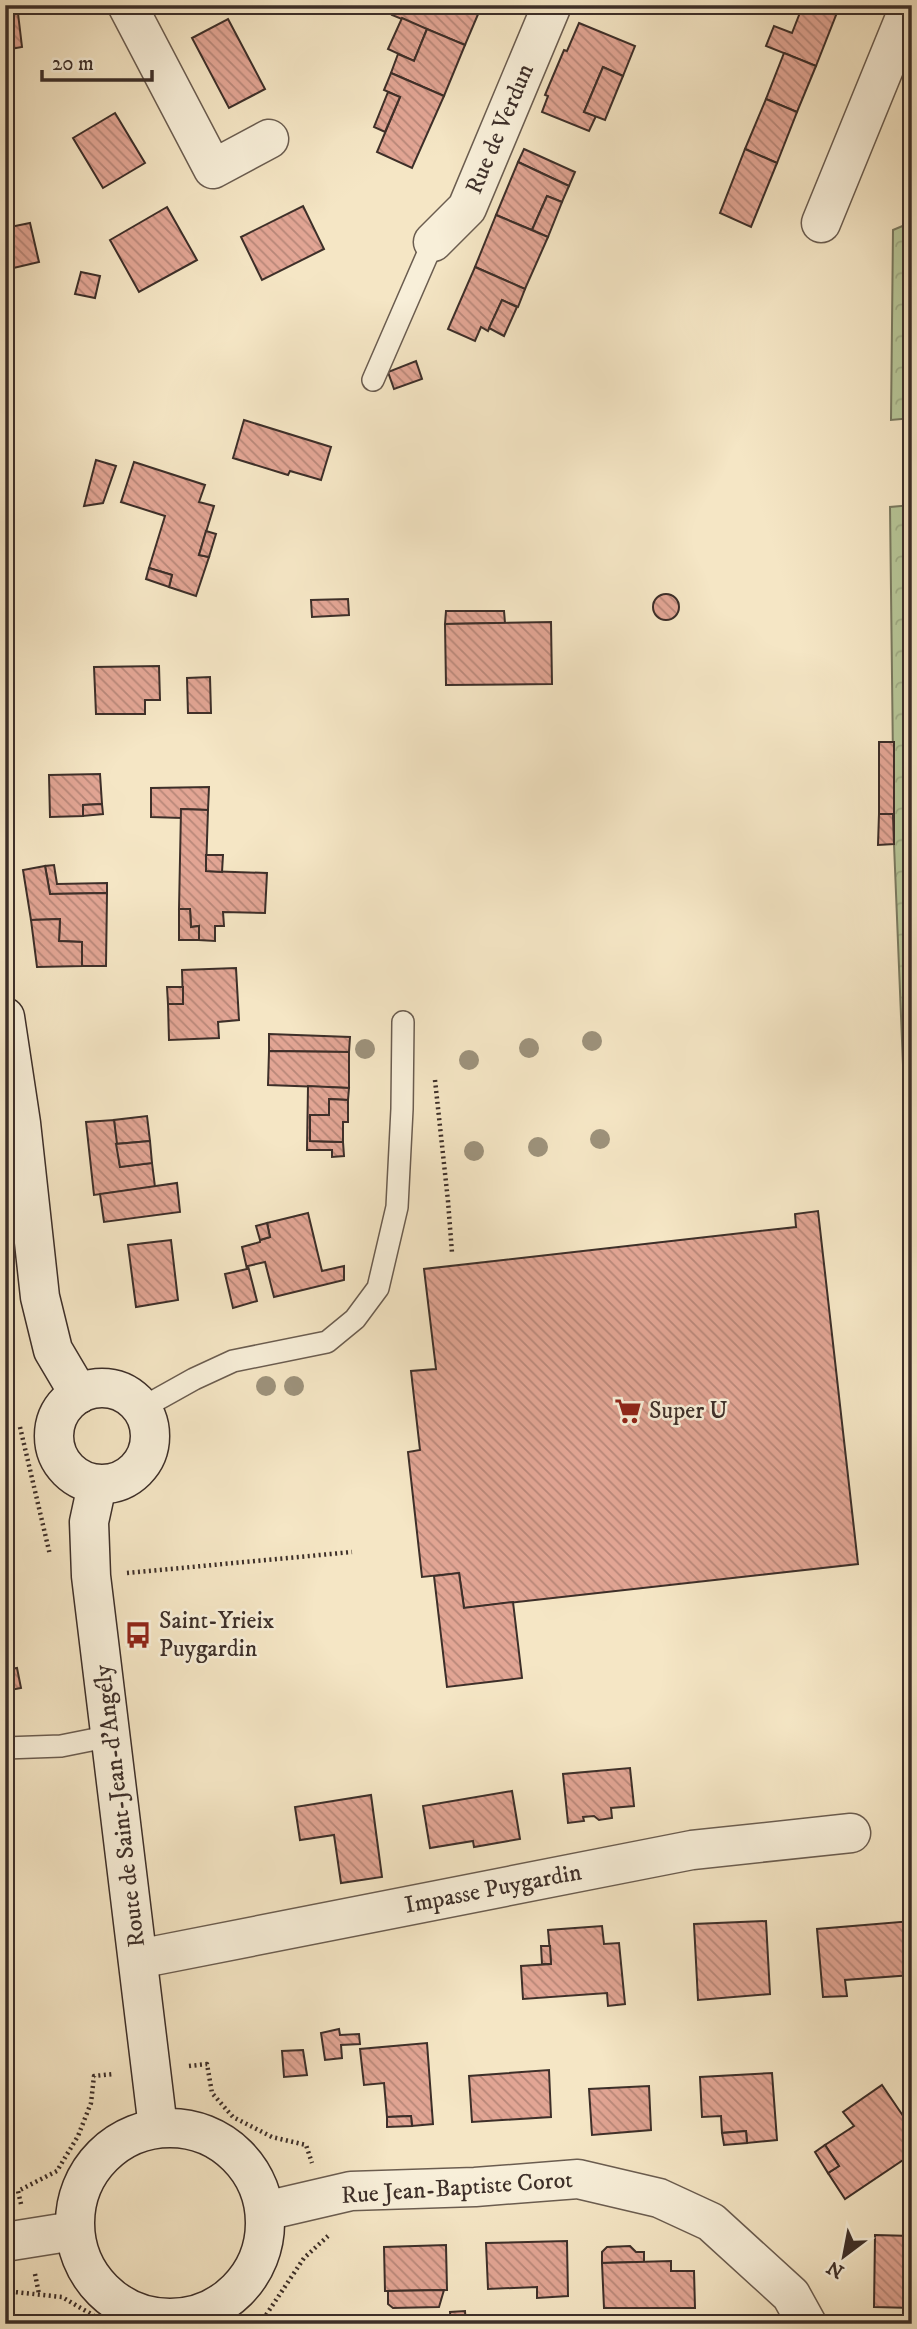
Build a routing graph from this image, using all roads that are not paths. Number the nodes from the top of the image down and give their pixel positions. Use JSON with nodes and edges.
{"nodes":[{"id":1,"x":127,"y":5,"type":"edge"},
{"id":2,"x":552,"y":5,"type":"edge"},
{"id":3,"x":910,"y":5,"type":"edge"},
{"id":4,"x":269,"y":139,"type":"dead end"},
{"id":5,"x":821,"y":223,"type":"dead end"},
{"id":6,"x":433,"y":242,"type":"joint"},
{"id":7,"x":373,"y":380,"type":"dead end"},
{"id":8,"x":5,"y":1017,"type":"edge"},
{"id":9,"x":404,"y":1022,"type":"dead end"},
{"id":10,"x":79,"y":1394,"type":"junction"},
{"id":11,"x":142,"y":1408,"type":"junction"},
{"id":12,"x":97,"y":1485,"type":"junction"},
{"id":13,"x":111,"y":1737,"type":"junction"},
{"id":14,"x":5,"y":1748,"type":"edge"},
{"id":15,"x":850,"y":1833,"type":"dead end"},
{"id":16,"x":138,"y":1959,"type":"junction"},
{"id":17,"x":158,"y":2128,"type":"junction"},
{"id":18,"x":265,"y":2211,"type":"junction"},
{"id":19,"x":74,"y":2231,"type":"junction"},
{"id":20,"x":16,"y":2241,"type":"edge"},
{"id":21,"x":193,"y":2320,"type":"edge"},
{"id":22,"x":807,"y":2324,"type":"edge"}],
"edges":[{"from":1,"to":4,"type":"street"},
{"from":2,"to":6,"type":"street","name":"Rue de Verdun"},
{"from":3,"to":5,"type":"street"},
{"from":6,"to":7,"type":"lane"},
{"from":8,"to":10,"type":"street"},
{"from":9,"to":11,"type":"lane"},
{"from":10,"to":11,"type":"street"},
{"from":10,"to":12,"type":"street"},
{"from":11,"to":12,"type":"street"},
{"from":12,"to":13,"type":"street","name":"Route de Saint-Jean-d'Angély"},
{"from":13,"to":14,"type":"lane"},
{"from":13,"to":16,"type":"street","name":"Route de Saint-Jean-d'Angély"},
{"from":15,"to":16,"type":"street","name":"Impasse Puygardin"},
{"from":16,"to":17,"type":"street","name":"Route de Saint-Jean-d'Angély"},
{"from":17,"to":18,"type":"street"},
{"from":17,"to":19,"type":"street"},
{"from":18,"to":21,"type":"street"},
{"from":18,"to":22,"type":"street","name":"Rue Jean-Baptiste Corot"},
{"from":19,"to":20,"type":"street"},
{"from":19,"to":21,"type":"street"}]}
